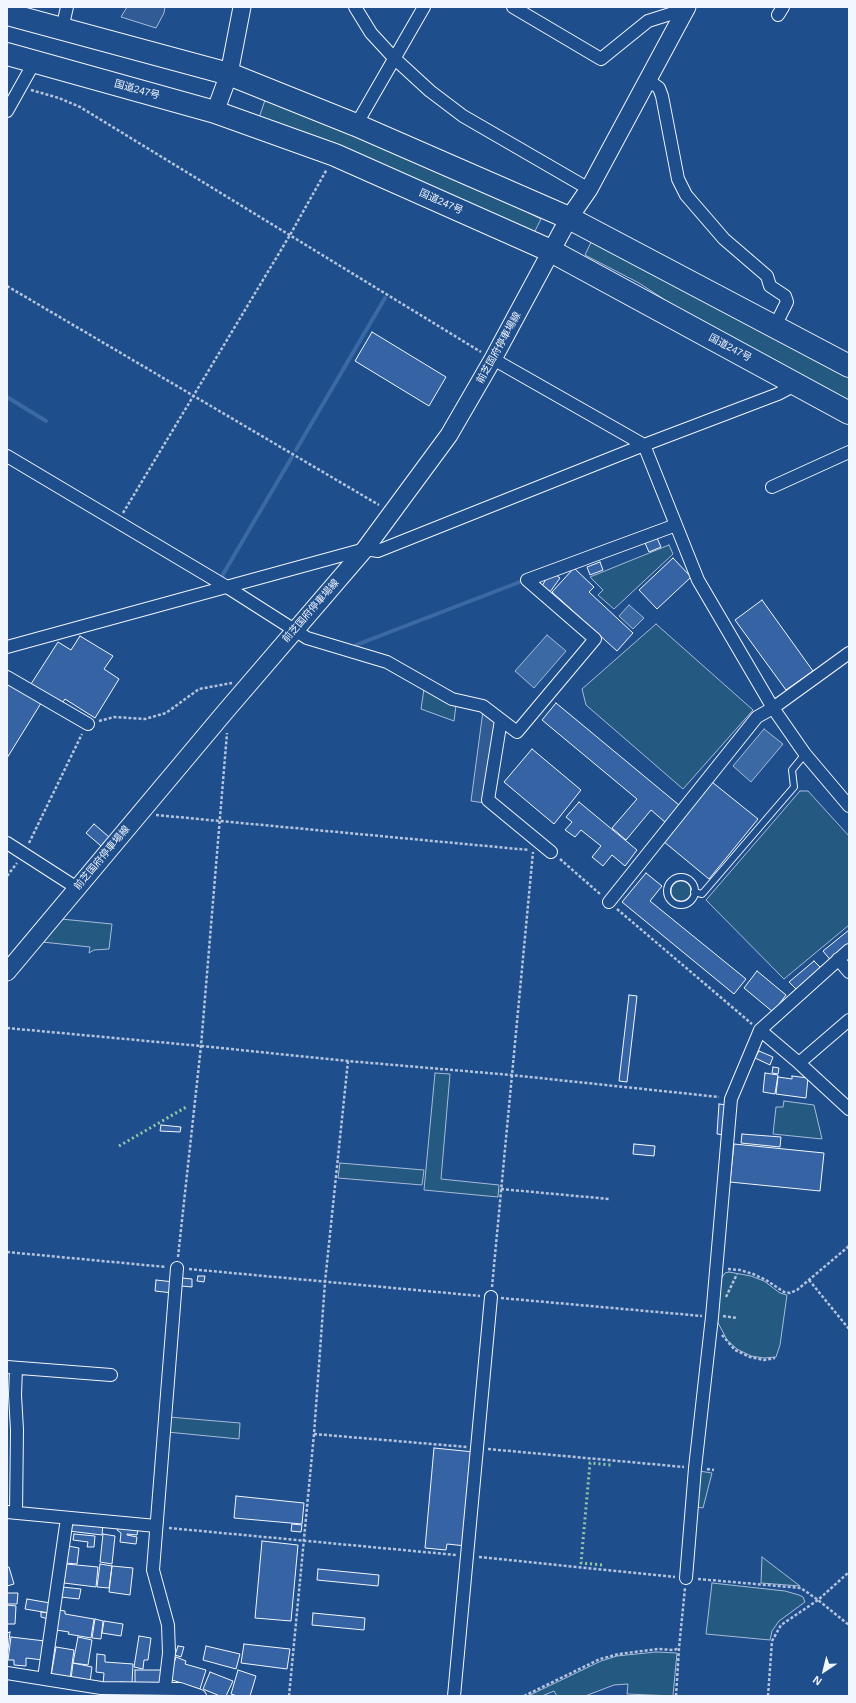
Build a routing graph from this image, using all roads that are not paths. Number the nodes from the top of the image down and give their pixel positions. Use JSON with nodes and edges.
{"nodes":[{"id":1,"x":67,"y":7,"type":"edge"},
{"id":2,"x":242,"y":7,"type":"edge"},
{"id":3,"x":355,"y":7,"type":"edge"},
{"id":4,"x":424,"y":7,"type":"edge"},
{"id":5,"x":513,"y":7,"type":"edge"},
{"id":6,"x":687,"y":8,"type":"edge"},
{"id":7,"x":7,"y":14,"type":"edge"},
{"id":8,"x":62,"y":29,"type":"junction"},
{"id":9,"x":7,"y":54,"type":"edge"},
{"id":10,"x":394,"y":58,"type":"junction"},
{"id":11,"x":35,"y":62,"type":"junction"},
{"id":12,"x":228,"y":74,"type":"junction"},
{"id":13,"x":647,"y":79,"type":"junction"},
{"id":14,"x":7,"y":111,"type":"edge"},
{"id":15,"x":215,"y":112,"type":"junction"},
{"id":16,"x":356,"y":125,"type":"junction"},
{"id":17,"x":589,"y":189,"type":"junction"},
{"id":18,"x":569,"y":218,"type":"junction"},
{"id":19,"x":551,"y":251,"type":"junction"},
{"id":20,"x":775,"y":326,"type":"junction"},
{"id":21,"x":493,"y":359,"type":"junction"},
{"id":22,"x":849,"y":366,"type":"edge"},
{"id":23,"x":797,"y":384,"type":"junction"},
{"id":24,"x":849,"y":413,"type":"edge"},
{"id":25,"x":644,"y":445,"type":"junction"},
{"id":26,"x":849,"y":452,"type":"edge"},
{"id":27,"x":7,"y":456,"type":"edge"},
{"id":28,"x":772,"y":487,"type":"dead end"},
{"id":29,"x":676,"y":525,"type":"junction"},
{"id":30,"x":365,"y":549,"type":"junction"},
{"id":31,"x":227,"y":587,"type":"junction"},
{"id":32,"x":295,"y":631,"type":"junction"},
{"id":33,"x":7,"y":647,"type":"edge"},
{"id":34,"x":849,"y":653,"type":"edge"},
{"id":35,"x":7,"y":678,"type":"edge"},
{"id":36,"x":773,"y":708,"type":"junction"},
{"id":37,"x":501,"y":720,"type":"junction"},
{"id":38,"x":88,"y":724,"type":"road end"},
{"id":39,"x":806,"y":754,"type":"junction"},
{"id":40,"x":849,"y":806,"type":"edge"},
{"id":41,"x":7,"y":843,"type":"edge"},
{"id":42,"x":551,"y":852,"type":"road end"},
{"id":43,"x":77,"y":888,"type":"junction"},
{"id":44,"x":694,"y":892,"type":"junction"},
{"id":45,"x":609,"y":902,"type":"road end"},
{"id":46,"x":849,"y":950,"type":"edge"},
{"id":47,"x":838,"y":959,"type":"junction"},
{"id":48,"x":7,"y":972,"type":"edge"},
{"id":49,"x":849,"y":972,"type":"edge"},
{"id":50,"x":849,"y":1020,"type":"edge"},
{"id":51,"x":760,"y":1030,"type":"junction"},
{"id":52,"x":799,"y":1063,"type":"junction"},
{"id":53,"x":849,"y":1109,"type":"edge"},
{"id":54,"x":177,"y":1268,"type":"road end"},
{"id":55,"x":491,"y":1297,"type":"road end"},
{"id":56,"x":12,"y":1367,"type":"edge"},
{"id":57,"x":111,"y":1375,"type":"dead end"},
{"id":58,"x":11,"y":1512,"type":"edge"},
{"id":59,"x":67,"y":1518,"type":"junction"},
{"id":60,"x":156,"y":1526,"type":"junction"},
{"id":61,"x":686,"y":1578,"type":"road end"},
{"id":62,"x":7,"y":1673,"type":"edge"},
{"id":63,"x":44,"y":1678,"type":"junction"},
{"id":64,"x":165,"y":1688,"type":"junction"},
{"id":65,"x":121,"y":1692,"type":"edge"},
{"id":66,"x":200,"y":1696,"type":"edge"},
{"id":67,"x":454,"y":1696,"type":"edge"}],
"edges":[{"from":1,"to":8,"type":"street"},
{"from":2,"to":12,"type":"main road"},
{"from":3,"to":10,"type":"street"},
{"from":4,"to":10,"type":"street"},
{"from":5,"to":6,"type":"street"},
{"from":6,"to":13,"type":"main road","name":"前芝国府停車場線"},
{"from":7,"to":8,"type":"highway"},
{"from":8,"to":12,"type":"highway"},
{"from":9,"to":11,"type":"highway","name":"国道247号"},
{"from":10,"to":16,"type":"street"},
{"from":10,"to":17,"type":"street"},
{"from":11,"to":14,"type":"street"},
{"from":11,"to":15,"type":"highway","name":"国道247号"},
{"from":12,"to":15,"type":"main road"},
{"from":12,"to":16,"type":"highway"},
{"from":13,"to":17,"type":"main road","name":"前芝国府停車場線"},
{"from":13,"to":20,"type":"street"},
{"from":15,"to":19,"type":"highway","name":"国道247号"},
{"from":16,"to":18,"type":"highway"},
{"from":17,"to":18,"type":"main road","name":"前芝国府停車場線"},
{"from":18,"to":19,"type":"main road","name":"前芝国府停車場線"},
{"from":18,"to":20,"type":"highway"},
{"from":19,"to":21,"type":"main road","name":"前芝国府停車場線"},
{"from":19,"to":23,"type":"highway","name":"国道247号"},
{"from":20,"to":22,"type":"highway"},
{"from":21,"to":25,"type":"street"},
{"from":21,"to":30,"type":"main road","name":"前芝国府停車場線"},
{"from":23,"to":24,"type":"highway","name":"国道247号"},
{"from":23,"to":25,"type":"street"},
{"from":25,"to":29,"type":"street"},
{"from":25,"to":30,"type":"street"},
{"from":26,"to":28,"type":"street"},
{"from":27,"to":31,"type":"street"},
{"from":29,"to":36,"type":"street"},
{"from":29,"to":37,"type":"street"},
{"from":30,"to":31,"type":"street"},
{"from":30,"to":32,"type":"main road","name":"前芝国府停車場線"},
{"from":31,"to":32,"type":"street"},
{"from":31,"to":33,"type":"street"},
{"from":32,"to":37,"type":"street"},
{"from":32,"to":43,"type":"main road","name":"前芝国府停車場線"},
{"from":34,"to":36,"type":"street"},
{"from":35,"to":38,"type":"street"},
{"from":36,"to":39,"type":"street"},
{"from":36,"to":45,"type":"street"},
{"from":37,"to":42,"type":"street"},
{"from":39,"to":40,"type":"street"},
{"from":39,"to":44,"type":"lane"},
{"from":41,"to":43,"type":"street"},
{"from":43,"to":48,"type":"main road","name":"前芝国府停車場線"},
{"from":44,"to":44,"type":"lane"},
{"from":46,"to":47,"type":"street"},
{"from":47,"to":49,"type":"street"},
{"from":47,"to":51,"type":"street"},
{"from":50,"to":52,"type":"street"},
{"from":51,"to":52,"type":"street"},
{"from":51,"to":61,"type":"street"},
{"from":52,"to":53,"type":"street"},
{"from":54,"to":60,"type":"street"},
{"from":55,"to":67,"type":"street"},
{"from":56,"to":57,"type":"street"},
{"from":56,"to":58,"type":"street"},
{"from":58,"to":59,"type":"street"},
{"from":59,"to":60,"type":"street"},
{"from":59,"to":63,"type":"street"},
{"from":60,"to":64,"type":"street"},
{"from":62,"to":63,"type":"street"},
{"from":63,"to":65,"type":"street"},
{"from":64,"to":65,"type":"street"},
{"from":64,"to":66,"type":"street"}]}
